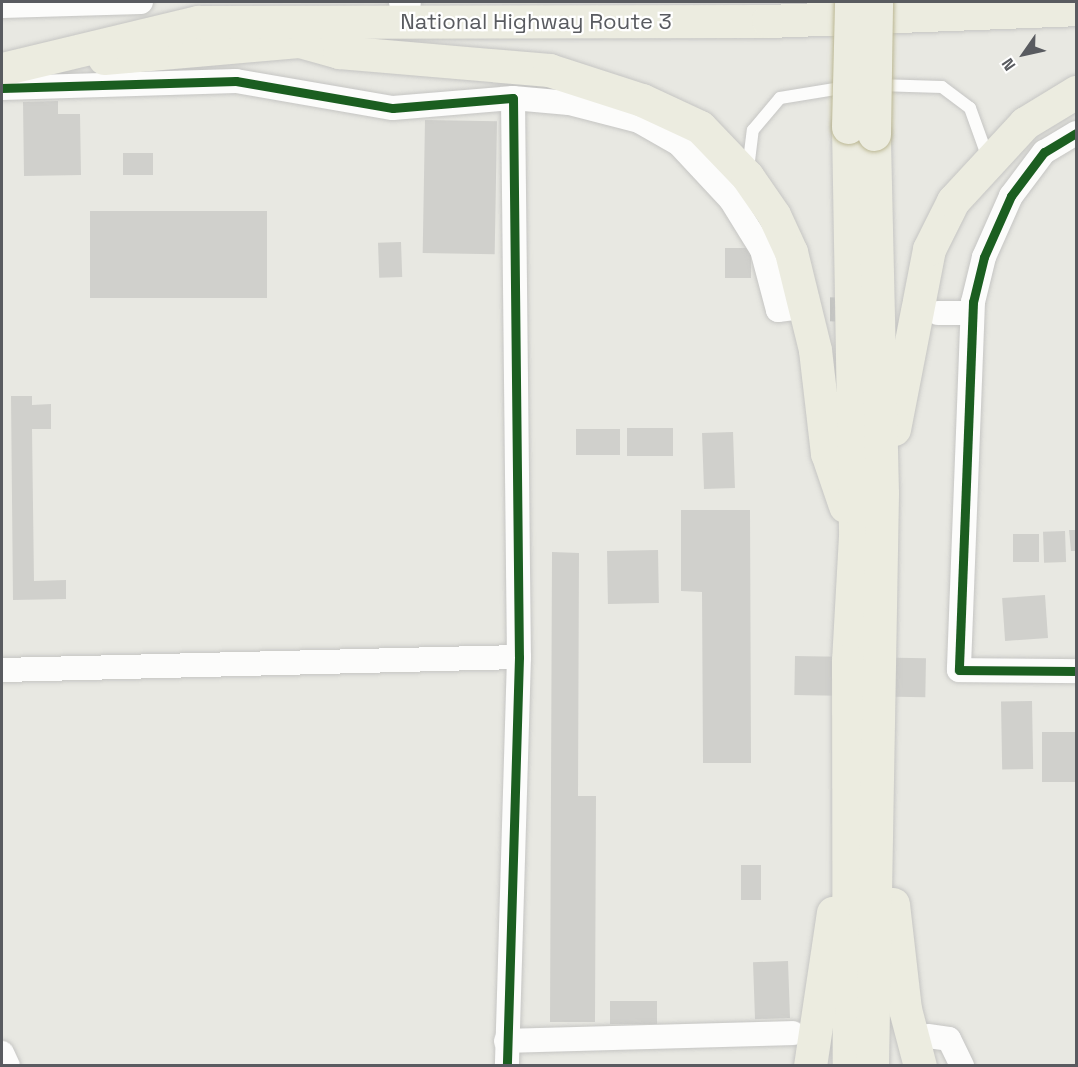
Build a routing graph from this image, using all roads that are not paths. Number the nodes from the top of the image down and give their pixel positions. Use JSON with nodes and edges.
{"nodes":[{"id":1,"x":141,"y":2,"type":"edge"},
{"id":2,"x":416,"y":2,"type":"edge"},
{"id":3,"x":851,"y":2,"type":"edge"},
{"id":4,"x":876,"y":2,"type":"edge"},
{"id":5,"x":2,"y":6,"type":"edge"},
{"id":6,"x":1077,"y":9,"type":"edge"},
{"id":7,"x":198,"y":22,"type":"junction"},
{"id":8,"x":1077,"y":31,"type":"edge"},
{"id":9,"x":300,"y":41,"type":"junction"},
{"id":10,"x":2,"y":70,"type":"edge"},
{"id":11,"x":2,"y":88,"type":"edge"},
{"id":12,"x":1077,"y":92,"type":"edge"},
{"id":13,"x":513,"y":98,"type":"junction"},
{"id":14,"x":861,"y":130,"type":"junction"},
{"id":15,"x":1077,"y":133,"type":"edge"},
{"id":16,"x":988,"y":159,"type":"junction"},
{"id":17,"x":747,"y":176,"type":"junction"},
{"id":18,"x":794,"y":308,"type":"tunnel mouth"},
{"id":19,"x":938,"y":313,"type":"tunnel mouth"},
{"id":20,"x":972,"y":314,"type":"junction"},
{"id":21,"x":882,"y":493,"type":"junction"},
{"id":22,"x":855,"y":536,"type":"junction"},
{"id":23,"x":519,"y":657,"type":"junction"},
{"id":24,"x":2,"y":670,"type":"edge"},
{"id":25,"x":1077,"y":671,"type":"edge"},
{"id":26,"x":878,"y":798,"type":"junction"},
{"id":27,"x":849,"y":825,"type":"junction"},
{"id":28,"x":793,"y":1033,"type":"dead end"},
{"id":29,"x":506,"y":1041,"type":"junction"},
{"id":30,"x":924,"y":1051,"type":"edge"},
{"id":31,"x":2,"y":1053,"type":"edge"},
{"id":32,"x":8,"y":1065,"type":"edge"},
{"id":33,"x":507,"y":1065,"type":"edge"},
{"id":34,"x":810,"y":1065,"type":"edge"},
{"id":35,"x":849,"y":1065,"type":"edge"},
{"id":36,"x":872,"y":1065,"type":"edge"},
{"id":37,"x":962,"y":1065,"type":"edge"}],
"edges":[{"from":1,"to":5,"type":"street"},
{"from":2,"to":7,"type":"highway"},
{"from":3,"to":14,"type":"highway","bridge":true},
{"from":4,"to":14,"type":"highway","bridge":true},
{"from":6,"to":7,"type":"highway","name":"National Highway Route 3"},
{"from":7,"to":10,"type":"highway","name":"National Highway Route 3"},
{"from":8,"to":9,"type":"highway","name":"National Highway Route 3"},
{"from":9,"to":10,"type":"highway","name":"National Highway Route 3"},
{"from":9,"to":17,"type":"highway"},
{"from":11,"to":13,"type":"street"},
{"from":12,"to":16,"type":"highway"},
{"from":13,"to":18,"type":"street"},
{"from":13,"to":23,"type":"street"},
{"from":14,"to":21,"type":"highway"},
{"from":14,"to":22,"type":"highway"},
{"from":15,"to":20,"type":"street"},
{"from":16,"to":17,"type":"lane"},
{"from":16,"to":21,"type":"highway"},
{"from":17,"to":22,"type":"highway"},
{"from":19,"to":20,"type":"street"},
{"from":20,"to":25,"type":"street"},
{"from":21,"to":26,"type":"highway"},
{"from":22,"to":27,"type":"highway"},
{"from":23,"to":24,"type":"street"},
{"from":23,"to":29,"type":"street"},
{"from":26,"to":30,"type":"highway"},
{"from":26,"to":36,"type":"highway"},
{"from":27,"to":34,"type":"highway"},
{"from":27,"to":35,"type":"highway"},
{"from":28,"to":29,"type":"street"},
{"from":29,"to":33,"type":"street"},
{"from":30,"to":37,"type":"street"},
{"from":31,"to":32,"type":"street"}]}
